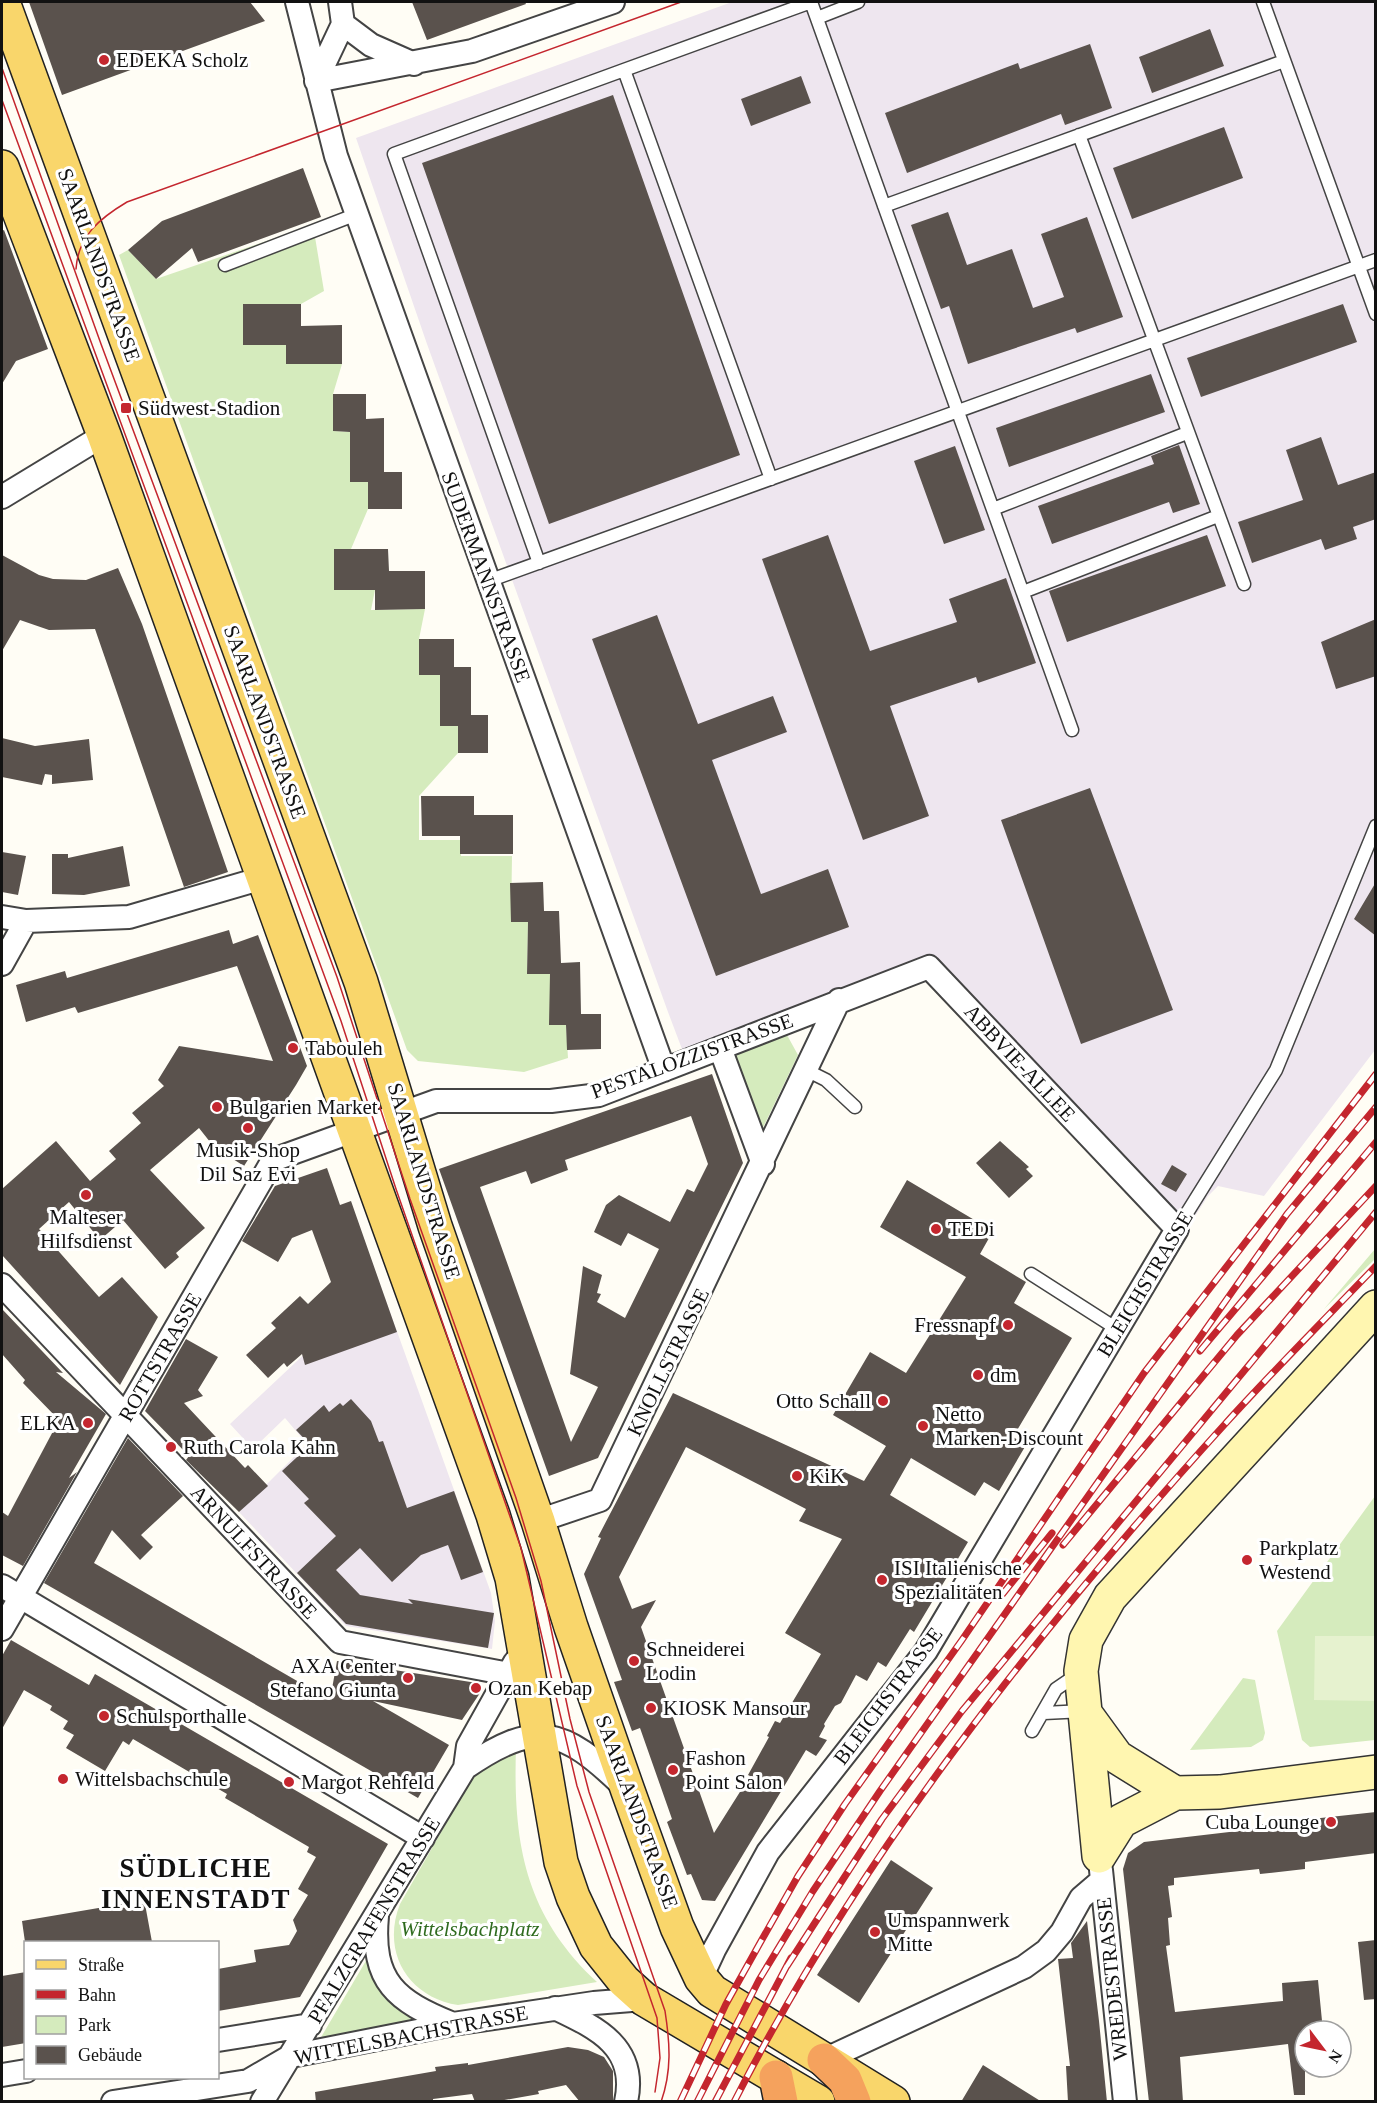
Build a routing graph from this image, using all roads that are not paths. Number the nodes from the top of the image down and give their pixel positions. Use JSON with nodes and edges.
{"nodes":[{"id":1,"x":3,"y":2,"type":"edge"},
{"id":2,"x":297,"y":2,"type":"edge"},
{"id":3,"x":340,"y":2,"type":"edge"},
{"id":4,"x":613,"y":2,"type":"edge"},
{"id":5,"x":858,"y":2,"type":"edge"},
{"id":6,"x":1263,"y":2,"type":"edge"},
{"id":7,"x":817,"y":18,"type":"junction"},
{"id":8,"x":344,"y":24,"type":"junction"},
{"id":9,"x":1284,"y":61,"type":"junction"},
{"id":10,"x":414,"y":64,"type":"junction"},
{"id":11,"x":624,"y":70,"type":"junction"},
{"id":12,"x":316,"y":81,"type":"junction"},
{"id":13,"x":1079,"y":135,"type":"junction"},
{"id":14,"x":5,"y":188,"type":"edge"},
{"id":15,"x":884,"y":206,"type":"junction"},
{"id":16,"x":357,"y":214,"type":"junction"},
{"id":17,"x":1376,"y":260,"type":"edge"},
{"id":18,"x":225,"y":265,"type":"dead end"},
{"id":19,"x":1358,"y":267,"type":"junction"},
{"id":20,"x":1376,"y":314,"type":"edge"},
{"id":21,"x":1153,"y":341,"type":"junction"},
{"id":22,"x":958,"y":412,"type":"junction"},
{"id":23,"x":1187,"y":433,"type":"junction"},
{"id":24,"x":104,"y":435,"type":"junction"},
{"id":25,"x":771,"y":479,"type":"junction"},
{"id":26,"x":2,"y":497,"type":"edge"},
{"id":27,"x":993,"y":509,"type":"junction"},
{"id":28,"x":1218,"y":516,"type":"junction"},
{"id":29,"x":539,"y":563,"type":"junction"},
{"id":30,"x":488,"y":581,"type":"junction"},
{"id":31,"x":1244,"y":584,"type":"dead end"},
{"id":32,"x":1023,"y":592,"type":"junction"},
{"id":33,"x":1072,"y":730,"type":"dead end"},
{"id":34,"x":1376,"y":826,"type":"edge"},
{"id":35,"x":263,"y":878,"type":"junction"},
{"id":36,"x":2,"y":917,"type":"edge"},
{"id":37,"x":26,"y":921,"type":"junction"},
{"id":38,"x":2,"y":964,"type":"edge"},
{"id":39,"x":839,"y":1000,"type":"junction"},
{"id":40,"x":720,"y":1048,"type":"junction"},
{"id":41,"x":664,"y":1070,"type":"junction"},
{"id":42,"x":806,"y":1070,"type":"junction"},
{"id":43,"x":855,"y":1107,"type":"dead end"},
{"id":44,"x":401,"y":1114,"type":"junction"},
{"id":45,"x":355,"y":1130,"type":"junction"},
{"id":46,"x":763,"y":1164,"type":"junction"},
{"id":47,"x":1177,"y":1229,"type":"junction"},
{"id":48,"x":1031,"y":1274,"type":"dead end"},
{"id":49,"x":2,"y":1285,"type":"edge"},
{"id":50,"x":1376,"y":1306,"type":"edge"},
{"id":51,"x":1117,"y":1329,"type":"junction"},
{"id":52,"x":126,"y":1416,"type":"junction"},
{"id":53,"x":538,"y":1521,"type":"junction"},
{"id":54,"x":11,"y":1592,"type":"edge"},
{"id":55,"x":2,"y":1629,"type":"edge"},
{"id":56,"x":525,"y":1645,"type":"junction"},
{"id":57,"x":1082,"y":1671,"type":"junction"},
{"id":58,"x":508,"y":1674,"type":"junction"},
{"id":59,"x":1083,"y":1711,"type":"junction"},
{"id":60,"x":1044,"y":1713,"type":"junction"},
{"id":61,"x":1032,"y":1731,"type":"dead end"},
{"id":62,"x":539,"y":1735,"type":"junction"},
{"id":63,"x":465,"y":1768,"type":"junction"},
{"id":64,"x":1376,"y":1772,"type":"edge"},
{"id":65,"x":628,"y":1791,"type":"junction"},
{"id":66,"x":1175,"y":1792,"type":"junction"},
{"id":67,"x":423,"y":1838,"type":"junction"},
{"id":68,"x":1100,"y":1868,"type":"junction"},
{"id":69,"x":377,"y":1914,"type":"junction"},
{"id":70,"x":702,"y":1978,"type":"junction"},
{"id":71,"x":644,"y":1999,"type":"junction"},
{"id":72,"x":555,"y":2008,"type":"junction"},
{"id":73,"x":453,"y":2024,"type":"junction"},
{"id":74,"x":310,"y":2025,"type":"junction"},
{"id":75,"x":219,"y":2040,"type":"edge"},
{"id":76,"x":291,"y":2056,"type":"junction"},
{"id":77,"x":824,"y":2060,"type":"junction"},
{"id":78,"x":24,"y":2071,"type":"edge"},
{"id":79,"x":2,"y":2075,"type":"edge"},
{"id":80,"x":773,"y":2082,"type":"edge"},
{"id":81,"x":113,"y":2102,"type":"edge"},
{"id":82,"x":262,"y":2102,"type":"edge"},
{"id":83,"x":626,"y":2102,"type":"edge"},
{"id":84,"x":818,"y":2102,"type":"edge"},
{"id":85,"x":854,"y":2102,"type":"edge"},
{"id":86,"x":893,"y":2102,"type":"edge"},
{"id":87,"x":1125,"y":2102,"type":"edge"}],
"edges":[{"from":1,"to":44,"type":"main road","name":"SAARLANDSTRASSE"},
{"from":2,"to":12,"type":"street","name":"SUDERMANNSTRASSE"},
{"from":3,"to":8,"type":"street"},
{"from":4,"to":10,"type":"street"},
{"from":5,"to":7,"type":"lane"},
{"from":6,"to":9,"type":"lane"},
{"from":7,"to":11,"type":"lane"},
{"from":7,"to":15,"type":"lane"},
{"from":8,"to":10,"type":"street"},
{"from":8,"to":12,"type":"street"},
{"from":9,"to":13,"type":"lane"},
{"from":9,"to":19,"type":"lane"},
{"from":10,"to":12,"type":"street"},
{"from":11,"to":25,"type":"lane"},
{"from":11,"to":29,"type":"lane"},
{"from":12,"to":16,"type":"street","name":"SUDERMANNSTRASSE"},
{"from":13,"to":15,"type":"lane"},
{"from":13,"to":21,"type":"lane"},
{"from":14,"to":24,"type":"main road","name":"SAARLANDSTRASSE"},
{"from":15,"to":22,"type":"lane"},
{"from":16,"to":18,"type":"lane"},
{"from":16,"to":30,"type":"street","name":"SUDERMANNSTRASSE"},
{"from":17,"to":19,"type":"lane"},
{"from":19,"to":20,"type":"lane"},
{"from":19,"to":21,"type":"lane"},
{"from":21,"to":22,"type":"lane"},
{"from":21,"to":23,"type":"lane"},
{"from":22,"to":25,"type":"lane"},
{"from":22,"to":27,"type":"lane"},
{"from":23,"to":27,"type":"lane"},
{"from":23,"to":28,"type":"lane"},
{"from":24,"to":26,"type":"street"},
{"from":24,"to":35,"type":"main road","name":"SAARLANDSTRASSE"},
{"from":25,"to":29,"type":"lane"},
{"from":27,"to":32,"type":"lane"},
{"from":28,"to":31,"type":"lane"},
{"from":28,"to":32,"type":"lane"},
{"from":29,"to":30,"type":"lane"},
{"from":30,"to":41,"type":"street","name":"SUDERMANNSTRASSE"},
{"from":32,"to":33,"type":"lane"},
{"from":34,"to":47,"type":"lane","name":"BLEICHSTRASSE"},
{"from":35,"to":37,"type":"street"},
{"from":35,"to":45,"type":"main road","name":"SAARLANDSTRASSE"},
{"from":36,"to":37,"type":"street"},
{"from":37,"to":38,"type":"street"},
{"from":39,"to":40,"type":"street","name":"PESTALOZZISTRASSE"},
{"from":39,"to":42,"type":"street","name":"KNOLLSTRASSE"},
{"from":39,"to":47,"type":"street","name":"ABBVIE-ALLEE"},
{"from":40,"to":41,"type":"street","name":"PESTALOZZISTRASSE"},
{"from":40,"to":46,"type":"street"},
{"from":41,"to":44,"type":"street","name":"PESTALOZZISTRASSE"},
{"from":42,"to":43,"type":"lane"},
{"from":42,"to":46,"type":"street","name":"KNOLLSTRASSE"},
{"from":44,"to":45,"type":"street","name":"PESTALOZZISTRASSE"},
{"from":44,"to":53,"type":"main road","name":"SAARLANDSTRASSE"},
{"from":45,"to":52,"type":"street","name":"ROTTSTRASSE"},
{"from":45,"to":56,"type":"main road","name":"SAARLANDSTRASSE"},
{"from":46,"to":53,"type":"street","name":"KNOLLSTRASSE"},
{"from":47,"to":51,"type":"street","name":"BLEICHSTRASSE"},
{"from":48,"to":51,"type":"lane"},
{"from":49,"to":52,"type":"street","name":"ARNULFSTRASSE"},
{"from":50,"to":57,"type":"street"},
{"from":51,"to":70,"type":"street","name":"BLEICHSTRASSE"},
{"from":52,"to":54,"type":"street","name":"ROTTSTRASSE"},
{"from":52,"to":58,"type":"street","name":"ARNULFSTRASSE"},
{"from":53,"to":65,"type":"main road","name":"SAARLANDSTRASSE"},
{"from":54,"to":55,"type":"street","name":"ROTTSTRASSE"},
{"from":54,"to":67,"type":"street"},
{"from":56,"to":58,"type":"street","name":"PFALZGRAFENSTRASSE"},
{"from":56,"to":62,"type":"main road","name":"SAARLANDSTRASSE"},
{"from":57,"to":59,"type":"street"},
{"from":57,"to":60,"type":"lane"},
{"from":58,"to":63,"type":"street","name":"PFALZGRAFENSTRASSE"},
{"from":59,"to":60,"type":"lane"},
{"from":59,"to":66,"type":"street"},
{"from":59,"to":68,"type":"street"},
{"from":60,"to":61,"type":"lane"},
{"from":62,"to":63,"type":"street","name":"PFALZGRAFENSTRASSE"},
{"from":62,"to":65,"type":"street","name":"PFALZGRAFENSTRASSE"},
{"from":62,"to":71,"type":"main road","name":"SAARLANDSTRASSE"},
{"from":63,"to":67,"type":"street","name":"PFALZGRAFENSTRASSE"},
{"from":64,"to":66,"type":"street"},
{"from":65,"to":70,"type":"main road","name":"SAARLANDSTRASSE"},
{"from":66,"to":68,"type":"street"},
{"from":67,"to":69,"type":"street","name":"PFALZGRAFENSTRASSE"},
{"from":68,"to":77,"type":"street"},
{"from":68,"to":87,"type":"street","name":"WREDESTRASSE"},
{"from":69,"to":73,"type":"street"},
{"from":69,"to":74,"type":"street","name":"PFALZGRAFENSTRASSE"},
{"from":70,"to":77,"type":"main road","name":"SAARLANDSTRASSE"},
{"from":71,"to":72,"type":"street","name":"WITTELSBACHSTRASSE"},
{"from":71,"to":80,"type":"main road","name":"SAARLANDSTRASSE"},
{"from":72,"to":73,"type":"street","name":"WITTELSBACHSTRASSE"},
{"from":72,"to":83,"type":"street"},
{"from":73,"to":76,"type":"street","name":"WITTELSBACHSTRASSE"},
{"from":74,"to":75,"type":"street","name":"WITTELSBACHSTRASSE"},
{"from":74,"to":76,"type":"street","name":"PFALZGRAFENSTRASSE"},
{"from":76,"to":81,"type":"street","name":"WITTELSBACHSTRASSE"},
{"from":76,"to":82,"type":"street","name":"PFALZGRAFENSTRASSE"},
{"from":77,"to":85,"type":"highway"},
{"from":77,"to":86,"type":"main road","name":"SAARLANDSTRASSE"},
{"from":78,"to":79,"type":"street"},
{"from":80,"to":84,"type":"main road","name":"SAARLANDSTRASSE"}]}
